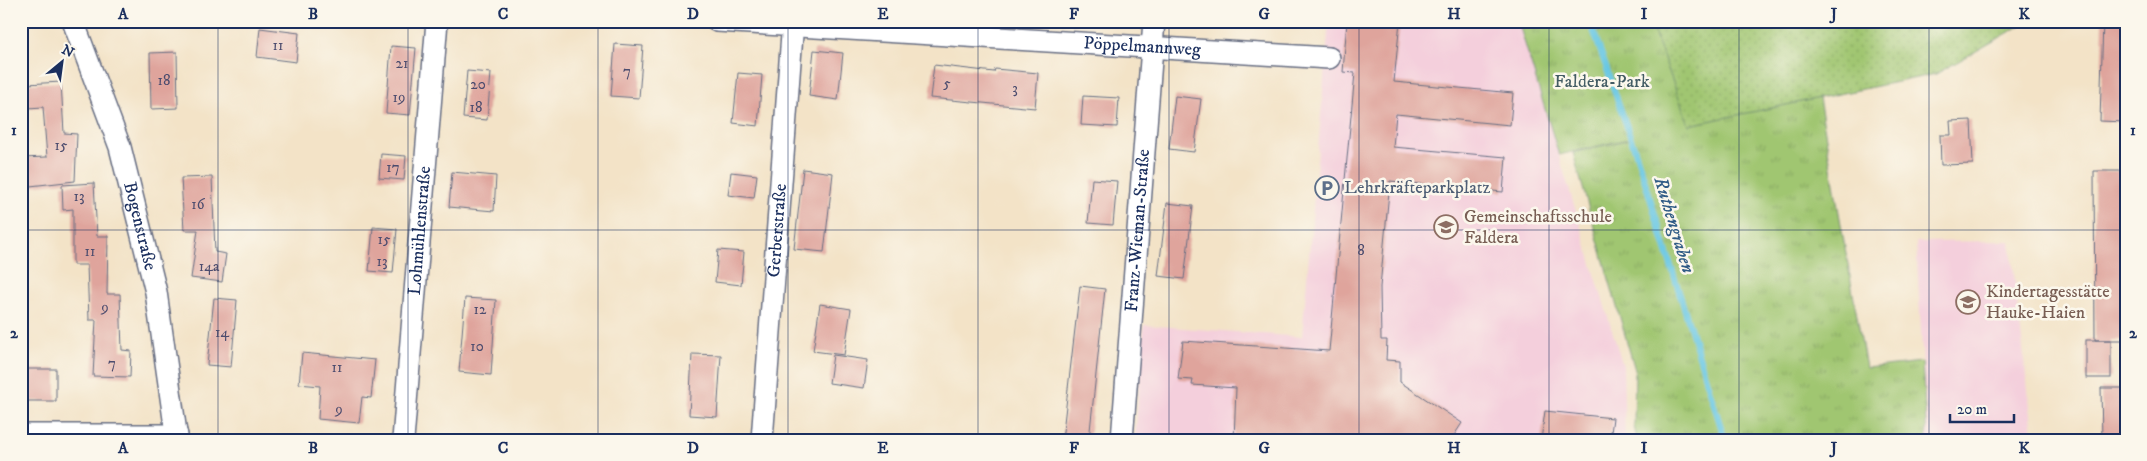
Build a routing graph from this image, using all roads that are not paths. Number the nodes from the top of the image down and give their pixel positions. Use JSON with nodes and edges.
{"nodes":[{"id":1,"x":73,"y":21,"type":"edge"},
{"id":2,"x":437,"y":21,"type":"edge"},
{"id":3,"x":717,"y":21,"type":"edge"},
{"id":4,"x":1154,"y":21,"type":"edge"},
{"id":5,"x":793,"y":23,"type":"edge"},
{"id":6,"x":1153,"y":47,"type":"junction"},
{"id":7,"x":1329,"y":58,"type":"dead end"},
{"id":8,"x":21,"y":436,"type":"edge"},
{"id":9,"x":177,"y":437,"type":"edge"},
{"id":10,"x":403,"y":440,"type":"edge"},
{"id":11,"x":762,"y":440,"type":"edge"},
{"id":12,"x":1122,"y":440,"type":"edge"}],
"edges":[{"from":1,"to":9,"type":"street","name":"Bogenstraße"},
{"from":2,"to":10,"type":"street","name":"Lohmühlenstraße"},
{"from":3,"to":5,"type":"street","name":"Pöppelmannweg"},
{"from":4,"to":6,"type":"street","name":"Franz-Wieman-Straße"},
{"from":5,"to":6,"type":"street","name":"Pöppelmannweg"},
{"from":5,"to":11,"type":"street","name":"Gerberstraße"},
{"from":6,"to":7,"type":"street","name":"Pöppelmannweg"},
{"from":6,"to":12,"type":"street","name":"Franz-Wieman-Straße"},
{"from":8,"to":9,"type":"street"}]}
